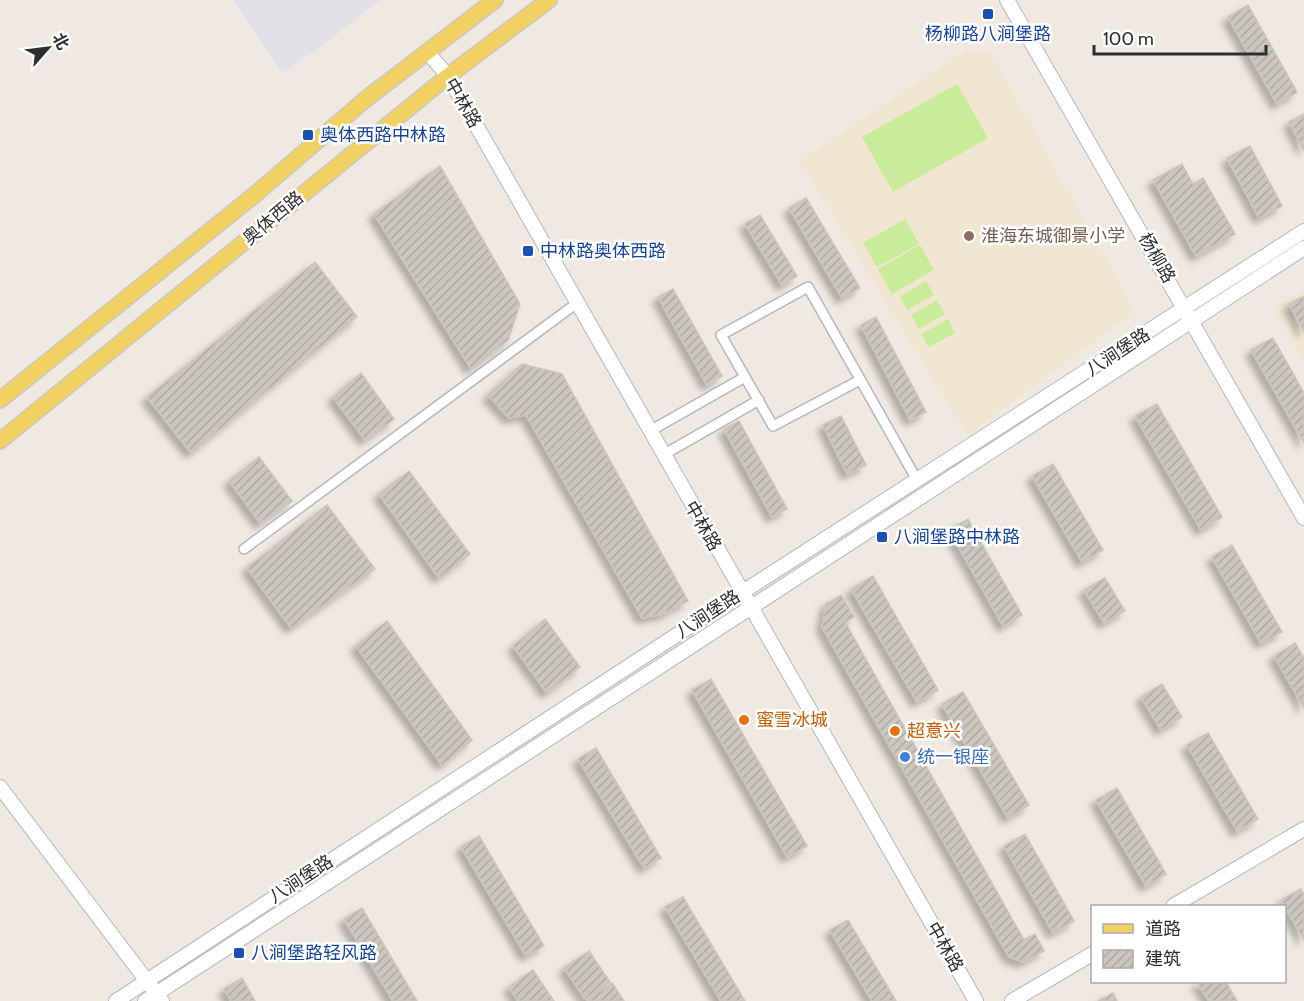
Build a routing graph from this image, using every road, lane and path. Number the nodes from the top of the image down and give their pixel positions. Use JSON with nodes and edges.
{"nodes":[{"id":1,"x":495,"y":0,"type":"edge"},
{"id":2,"x":549,"y":0,"type":"edge"},
{"id":3,"x":1008,"y":0,"type":"edge"},
{"id":4,"x":428,"y":53,"type":"junction"},
{"id":5,"x":448,"y":76,"type":"junction"},
{"id":6,"x":1304,"y":231,"type":"edge"},
{"id":7,"x":1304,"y":248,"type":"edge"},
{"id":8,"x":577,"y":303,"type":"junction"},
{"id":9,"x":1189,"y":314,"type":"junction"},
{"id":10,"x":745,"y":377,"type":"junction"},
{"id":11,"x":860,"y":380,"type":"junction"},
{"id":12,"x":0,"y":400,"type":"edge"},
{"id":13,"x":759,"y":400,"type":"junction"},
{"id":14,"x":650,"y":431,"type":"junction"},
{"id":15,"x":0,"y":441,"type":"edge"},
{"id":16,"x":663,"y":455,"type":"junction"},
{"id":17,"x":917,"y":480,"type":"junction"},
{"id":18,"x":1304,"y":518,"type":"edge"},
{"id":19,"x":244,"y":549,"type":"dead end"},
{"id":20,"x":741,"y":592,"type":"junction"},
{"id":21,"x":750,"y":606,"type":"junction"},
{"id":22,"x":0,"y":787,"type":"edge"},
{"id":23,"x":1304,"y":829,"type":"edge"},
{"id":24,"x":1175,"y":905,"type":"edge"},
{"id":25,"x":1091,"y":955,"type":"edge"},
{"id":26,"x":145,"y":980,"type":"junction"},
{"id":27,"x":154,"y":998,"type":"edge"},
{"id":28,"x":116,"y":1001,"type":"edge"},
{"id":29,"x":976,"y":1001,"type":"edge"},
{"id":30,"x":1012,"y":1001,"type":"edge"}],
"edges":[{"from":1,"to":4,"type":"main road","name":"奥体西路"},
{"from":2,"to":5,"type":"main road","name":"奥体西路"},
{"from":3,"to":9,"type":"street","name":"杨柳路"},
{"from":4,"to":5,"type":"street","name":"中林路"},
{"from":4,"to":12,"type":"main road","name":"奥体西路"},
{"from":5,"to":8,"type":"street","name":"中林路"},
{"from":5,"to":15,"type":"main road","name":"奥体西路"},
{"from":6,"to":9,"type":"street","name":"八涧堡路"},
{"from":7,"to":9,"type":"street","name":"八涧堡路"},
{"from":8,"to":14,"type":"street","name":"中林路"},
{"from":8,"to":19,"type":"street"},
{"from":9,"to":17,"type":"street","name":"八涧堡路"},
{"from":9,"to":18,"type":"street","name":"杨柳路"},
{"from":9,"to":21,"type":"street","name":"八涧堡路"},
{"from":10,"to":11,"type":"street"},
{"from":10,"to":13,"type":"street"},
{"from":10,"to":14,"type":"street"},
{"from":11,"to":13,"type":"street"},
{"from":11,"to":17,"type":"street"},
{"from":13,"to":16,"type":"street"},
{"from":14,"to":16,"type":"street","name":"中林路"},
{"from":16,"to":20,"type":"street","name":"中林路"},
{"from":17,"to":20,"type":"street","name":"八涧堡路"},
{"from":20,"to":21,"type":"street","name":"中林路"},
{"from":20,"to":26,"type":"street","name":"八涧堡路"},
{"from":21,"to":27,"type":"street","name":"八涧堡路"},
{"from":21,"to":29,"type":"street","name":"中林路"},
{"from":22,"to":26,"type":"street"},
{"from":23,"to":24,"type":"street"},
{"from":25,"to":30,"type":"street"},
{"from":26,"to":27,"type":"street"},
{"from":26,"to":28,"type":"street","name":"八涧堡路"}]}
